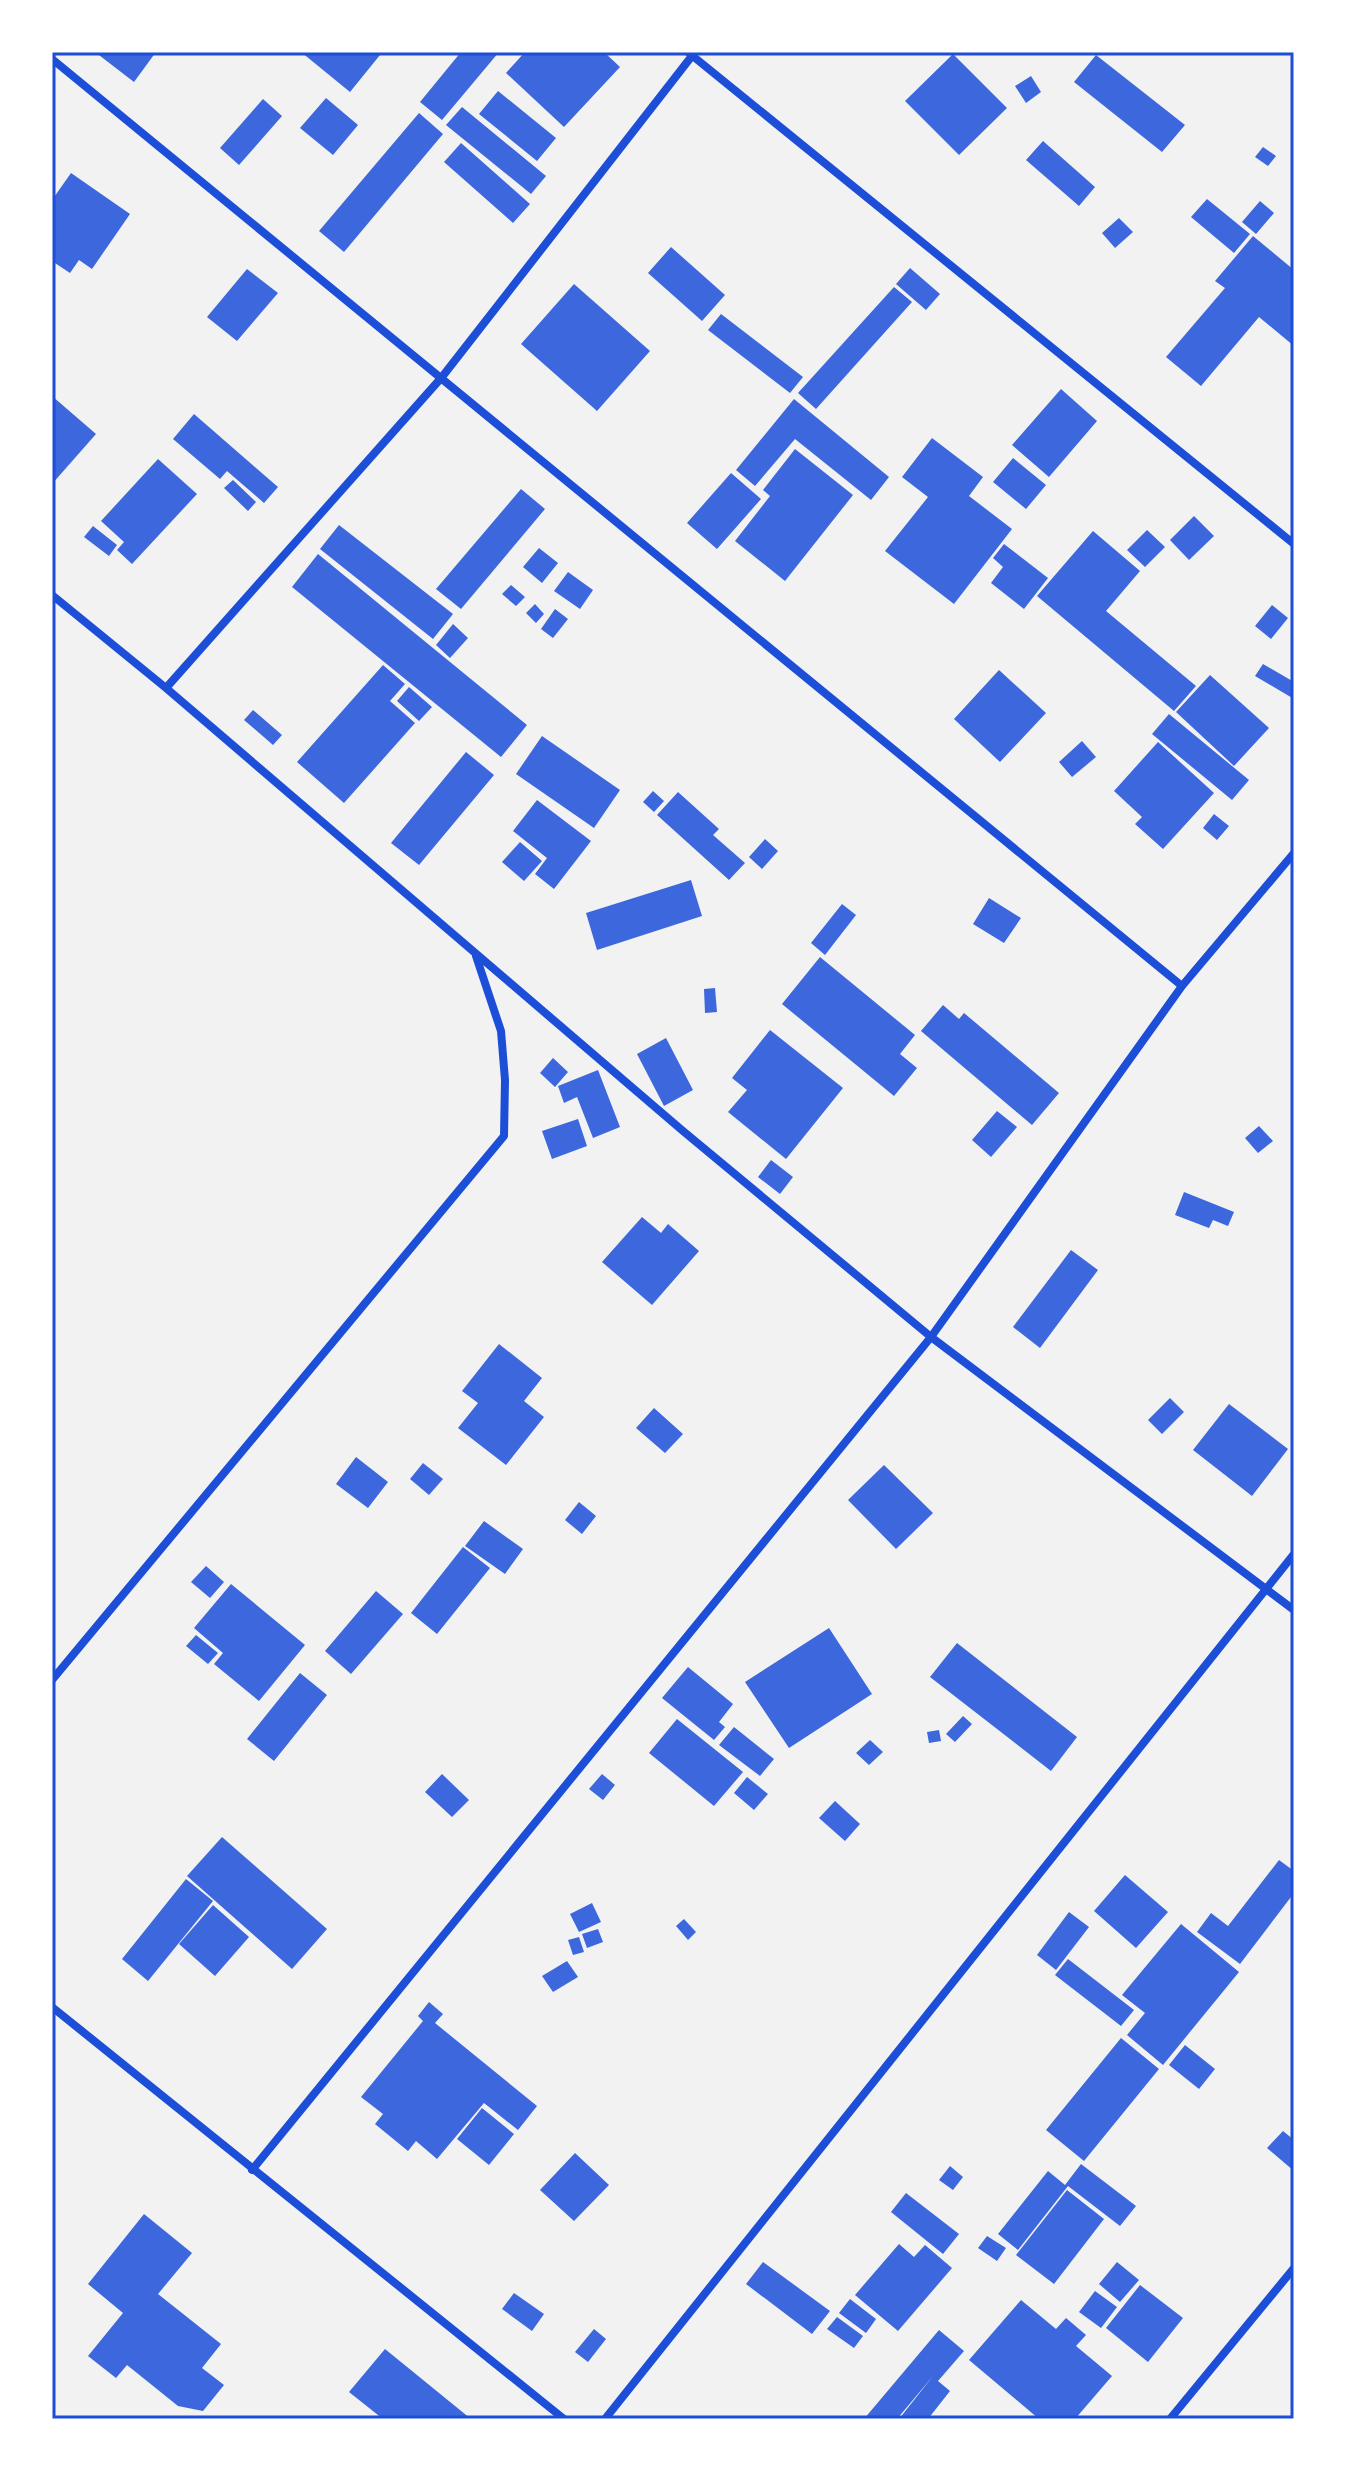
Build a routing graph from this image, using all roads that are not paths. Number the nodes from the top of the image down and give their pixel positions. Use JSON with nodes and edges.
{"nodes":[{"id":1,"x":692,"y":53,"type":"edge"},
{"id":2,"x":52,"y":59,"type":"edge"},
{"id":3,"x":442,"y":377,"type":"junction"},
{"id":4,"x":1294,"y":544,"type":"edge"},
{"id":5,"x":52,"y":595,"type":"edge"},
{"id":6,"x":166,"y":688,"type":"junction"},
{"id":7,"x":1294,"y":853,"type":"edge"},
{"id":8,"x":475,"y":953,"type":"junction"},
{"id":9,"x":1182,"y":986,"type":"junction"},
{"id":10,"x":931,"y":1337,"type":"junction"},
{"id":11,"x":1294,"y":1554,"type":"edge"},
{"id":12,"x":1267,"y":1590,"type":"junction"},
{"id":13,"x":1294,"y":1610,"type":"edge"},
{"id":14,"x":52,"y":1680,"type":"edge"},
{"id":15,"x":52,"y":2007,"type":"edge"},
{"id":16,"x":252,"y":2170,"type":"junction"},
{"id":17,"x":1294,"y":2268,"type":"edge"},
{"id":18,"x":564,"y":2419,"type":"edge"},
{"id":19,"x":605,"y":2419,"type":"edge"},
{"id":20,"x":1170,"y":2419,"type":"edge"}],
"edges":[{"from":1,"to":3,"type":"street"},
{"from":1,"to":4,"type":"street"},
{"from":2,"to":3,"type":"street"},
{"from":3,"to":6,"type":"street"},
{"from":3,"to":9,"type":"street"},
{"from":5,"to":6,"type":"street"},
{"from":6,"to":8,"type":"street"},
{"from":7,"to":9,"type":"street"},
{"from":8,"to":10,"type":"street"},
{"from":8,"to":14,"type":"street"},
{"from":9,"to":10,"type":"street"},
{"from":10,"to":12,"type":"street"},
{"from":10,"to":16,"type":"street"},
{"from":11,"to":12,"type":"street"},
{"from":12,"to":13,"type":"street"},
{"from":12,"to":19,"type":"street"},
{"from":15,"to":16,"type":"street"},
{"from":16,"to":18,"type":"street"},
{"from":17,"to":20,"type":"street"}]}
